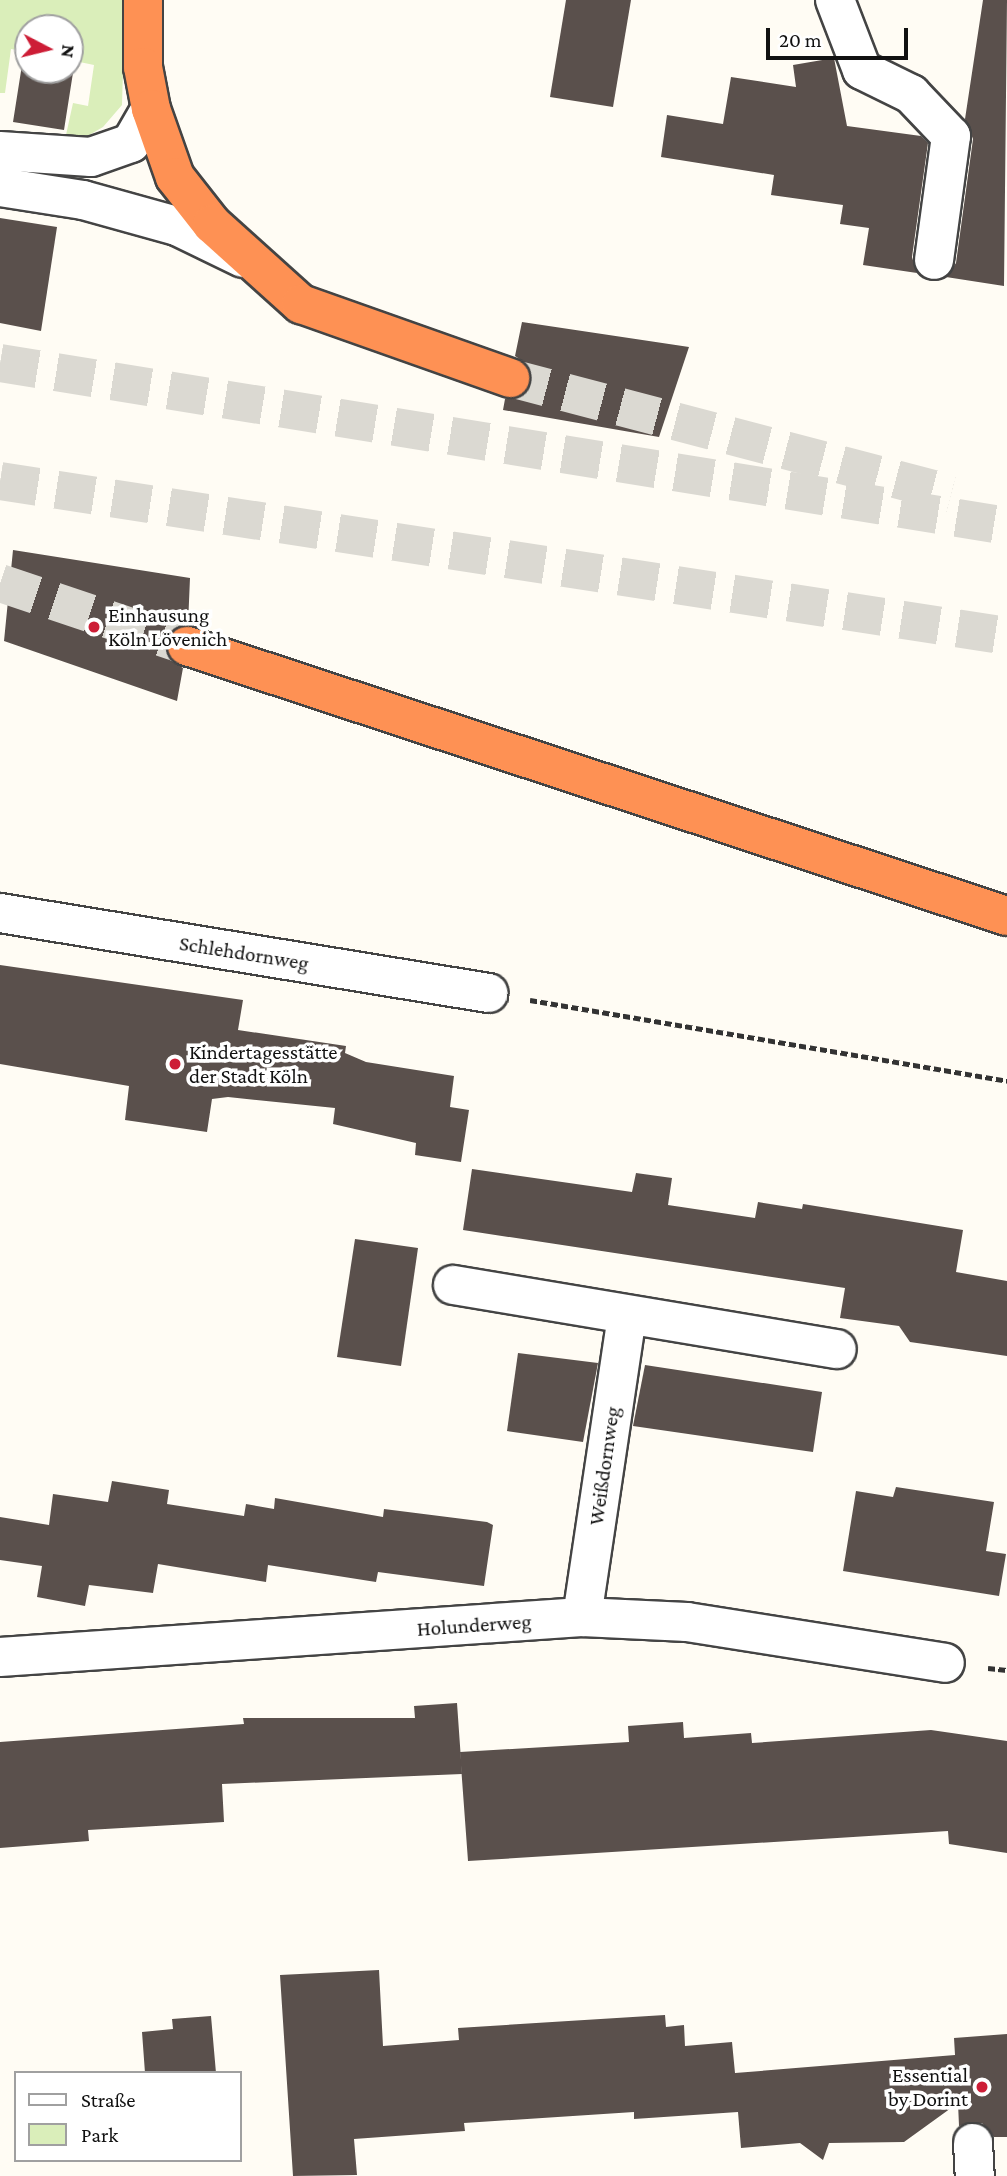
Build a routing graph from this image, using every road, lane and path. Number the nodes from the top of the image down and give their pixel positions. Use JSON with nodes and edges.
{"nodes":[{"id":1,"x":143,"y":0,"type":"edge"},
{"id":2,"x":835,"y":0,"type":"edge"},
{"id":3,"x":151,"y":109,"type":"junction"},
{"id":4,"x":0,"y":150,"type":"edge"},
{"id":5,"x":0,"y":187,"type":"edge"},
{"id":6,"x":934,"y":260,"type":"dead end"},
{"id":7,"x":254,"y":264,"type":"junction"},
{"id":8,"x":510,"y":379,"type":"tunnel mouth"},
{"id":9,"x":187,"y":646,"type":"tunnel mouth"},
{"id":10,"x":0,"y":913,"type":"edge"},
{"id":11,"x":1007,"y":916,"type":"edge"},
{"id":12,"x":488,"y":993,"type":"joint"},
{"id":13,"x":1007,"y":1081,"type":"edge"},
{"id":14,"x":453,"y":1285,"type":"dead end"},
{"id":15,"x":627,"y":1315,"type":"junction"},
{"id":16,"x":837,"y":1349,"type":"dead end"},
{"id":17,"x":582,"y":1617,"type":"junction"},
{"id":18,"x":0,"y":1657,"type":"edge"},
{"id":19,"x":945,"y":1663,"type":"dead end"}],
"edges":[{"from":1,"to":3,"type":"highway"},
{"from":2,"to":6,"type":"street"},
{"from":3,"to":4,"type":"street"},
{"from":3,"to":7,"type":"highway"},
{"from":5,"to":7,"type":"street"},
{"from":7,"to":8,"type":"highway"},
{"from":9,"to":11,"type":"highway"},
{"from":10,"to":12,"type":"street","name":"Schlehdornweg"},
{"from":12,"to":13,"type":"path"},
{"from":14,"to":15,"type":"street"},
{"from":15,"to":16,"type":"street"},
{"from":15,"to":17,"type":"street","name":"Weißdornweg"},
{"from":17,"to":18,"type":"street","name":"Holunderweg"},
{"from":17,"to":19,"type":"street","name":"Holunderweg"}]}
